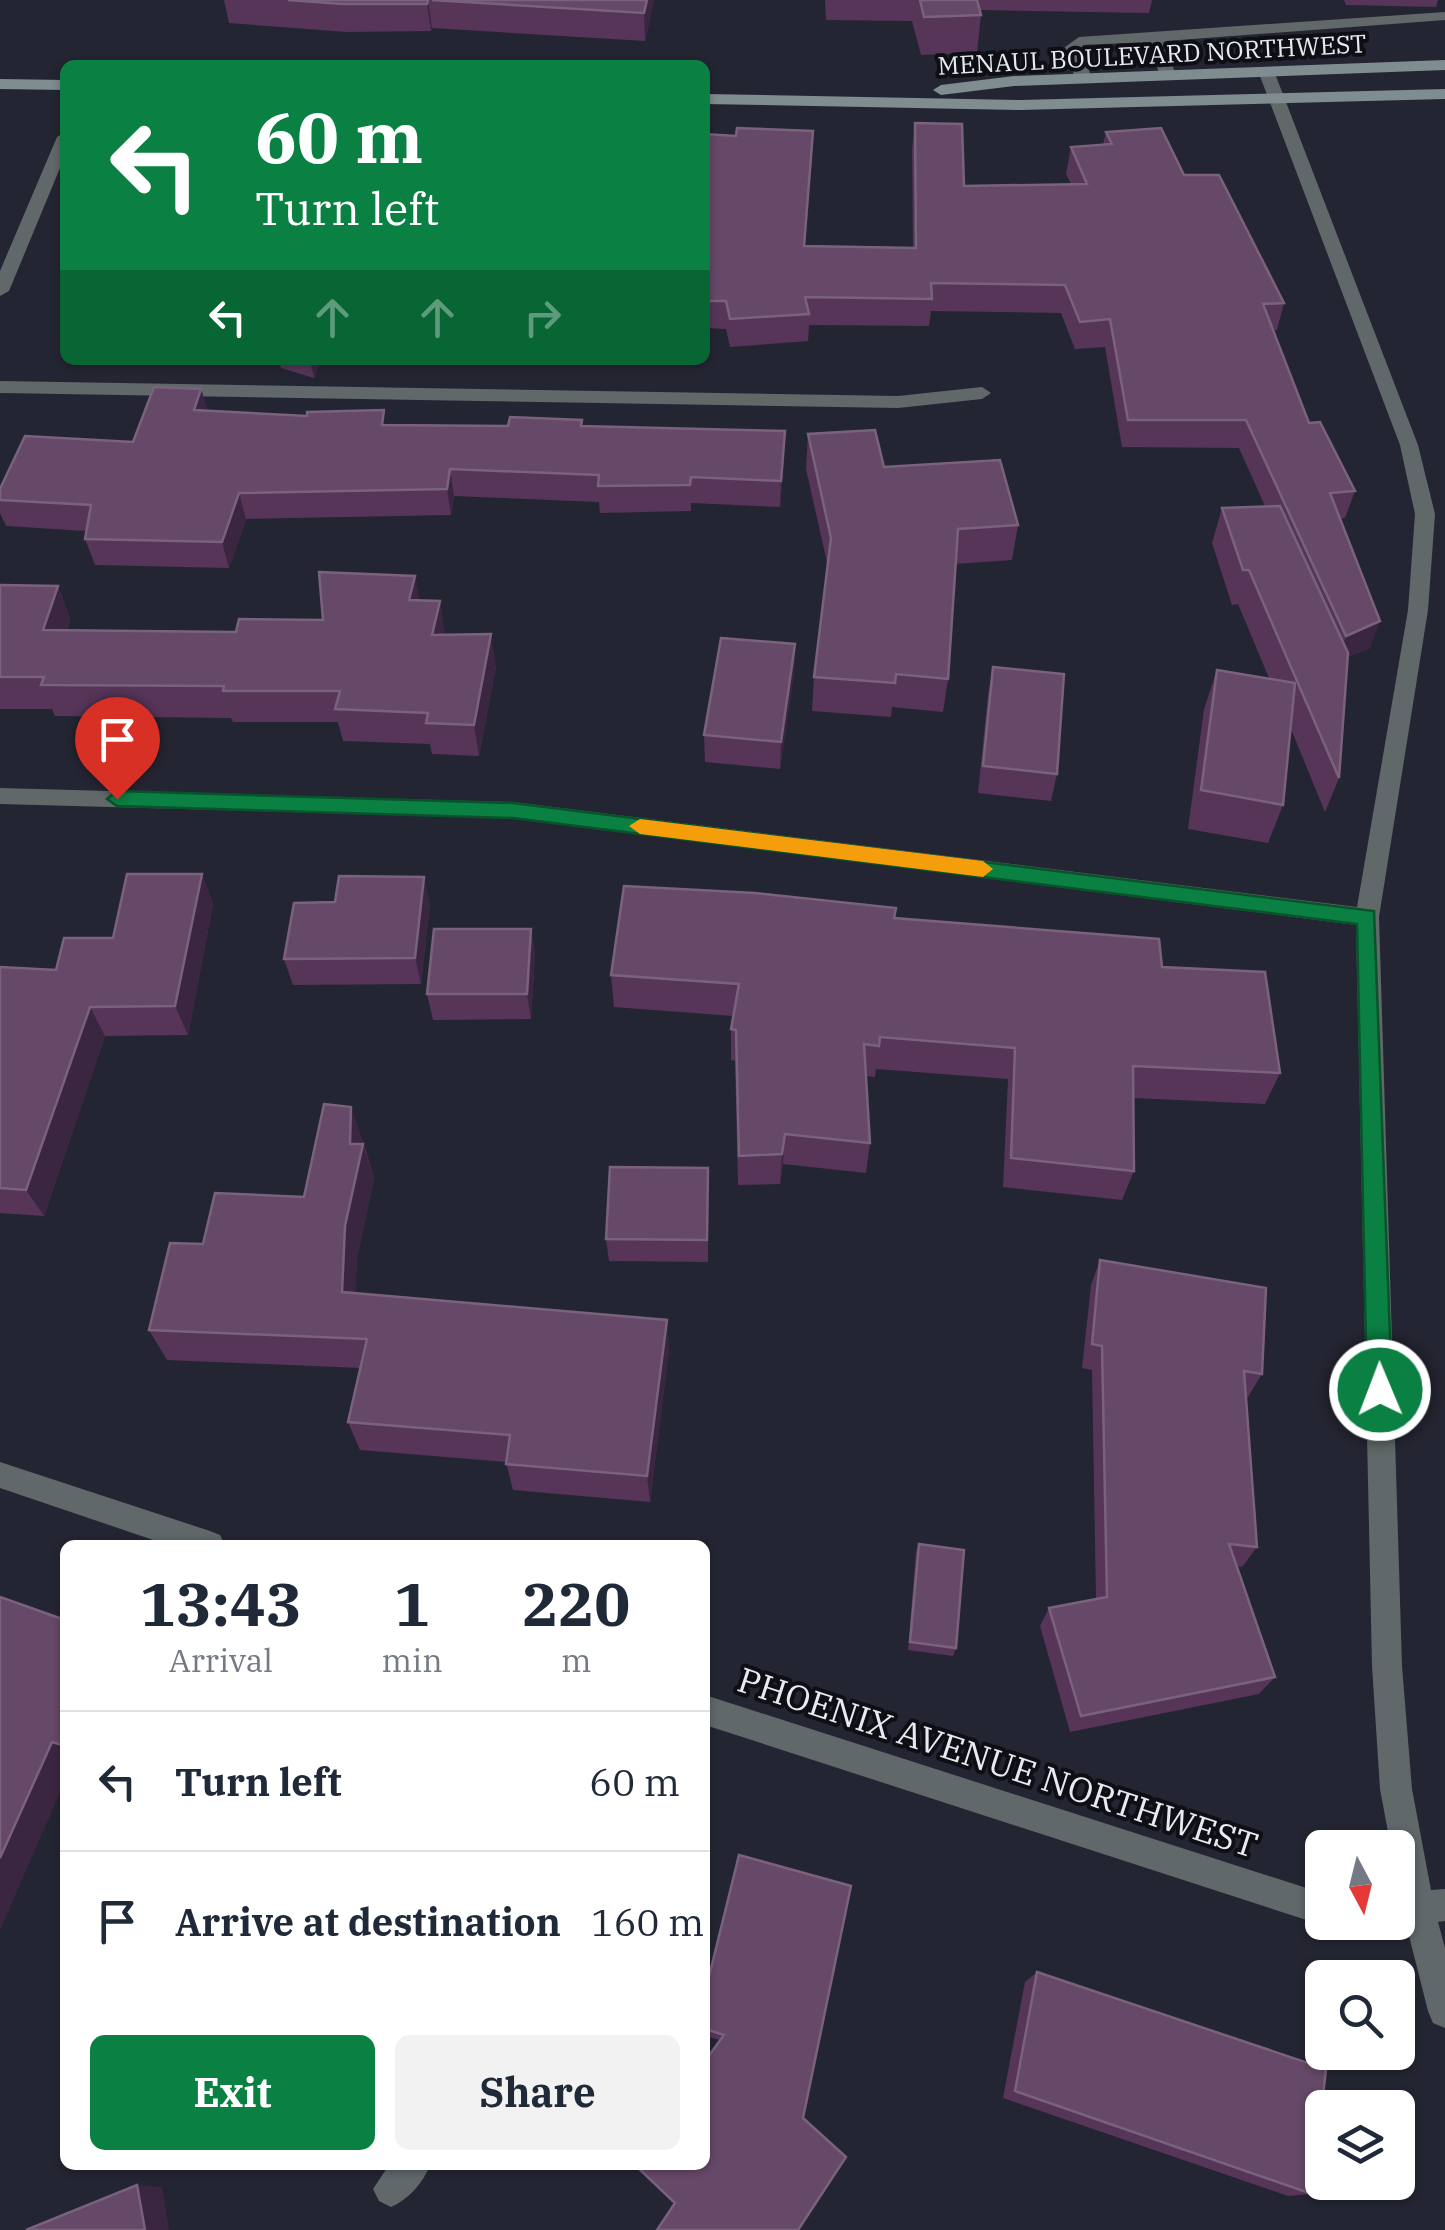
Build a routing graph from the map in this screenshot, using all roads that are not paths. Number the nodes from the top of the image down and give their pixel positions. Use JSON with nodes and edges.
{"nodes":[{"id":1,"x":1445,"y":16,"type":"edge"},
{"id":2,"x":1156,"y":38,"type":"junction"},
{"id":3,"x":1445,"y":64,"type":"edge"},
{"id":4,"x":1266,"y":71,"type":"junction"},
{"id":5,"x":1167,"y":74,"type":"junction"},
{"id":6,"x":1083,"y":78,"type":"junction"},
{"id":7,"x":0,"y":84,"type":"edge"},
{"id":8,"x":60,"y":86,"type":"edge"},
{"id":9,"x":1445,"y":94,"type":"edge"},
{"id":10,"x":1276,"y":98,"type":"junction"},
{"id":11,"x":710,"y":99,"type":"edge"},
{"id":12,"x":862,"y":99,"type":"junction"},
{"id":13,"x":60,"y":148,"type":"edge"},
{"id":14,"x":0,"y":291,"type":"edge"},
{"id":15,"x":0,"y":387,"type":"edge"},
{"id":16,"x":982,"y":393,"type":"dead end"},
{"id":17,"x":0,"y":796,"type":"edge"},
{"id":18,"x":1367,"y":917,"type":"junction"},
{"id":19,"x":0,"y":1475,"type":"edge"},
{"id":20,"x":195,"y":1540,"type":"edge"},
{"id":21,"x":710,"y":1712,"type":"edge"},
{"id":22,"x":1305,"y":1904,"type":"edge"},
{"id":23,"x":1420,"y":1907,"type":"edge"},
{"id":24,"x":1445,"y":2011,"type":"edge"}],
"edges":[{"from":1,"to":2,"type":"street"},
{"from":2,"to":5,"type":"street"},
{"from":2,"to":6,"type":"street"},
{"from":3,"to":4,"type":"main road","name":"MENAUL BOULEVARD NORTHWEST"},
{"from":4,"to":5,"type":"main road","name":"MENAUL BOULEVARD NORTHWEST"},
{"from":4,"to":10,"type":"street"},
{"from":5,"to":6,"type":"main road","name":"MENAUL BOULEVARD NORTHWEST"},
{"from":6,"to":12,"type":"main road","name":"MENAUL BOULEVARD NORTHWEST"},
{"from":7,"to":8,"type":"main road"},
{"from":9,"to":10,"type":"main road","name":"MENAUL BOULEVARD NORTHWEST"},
{"from":10,"to":12,"type":"main road","name":"MENAUL BOULEVARD NORTHWEST"},
{"from":10,"to":18,"type":"street"},
{"from":11,"to":12,"type":"main road","name":"MENAUL BOULEVARD NORTHWEST"},
{"from":13,"to":14,"type":"street"},
{"from":15,"to":16,"type":"street"},
{"from":17,"to":18,"type":"street"},
{"from":18,"to":23,"type":"street"},
{"from":19,"to":20,"type":"street"},
{"from":21,"to":22,"type":"street","name":"PHOENIX AVENUE NORTHWEST"},
{"from":23,"to":24,"type":"street"}]}
